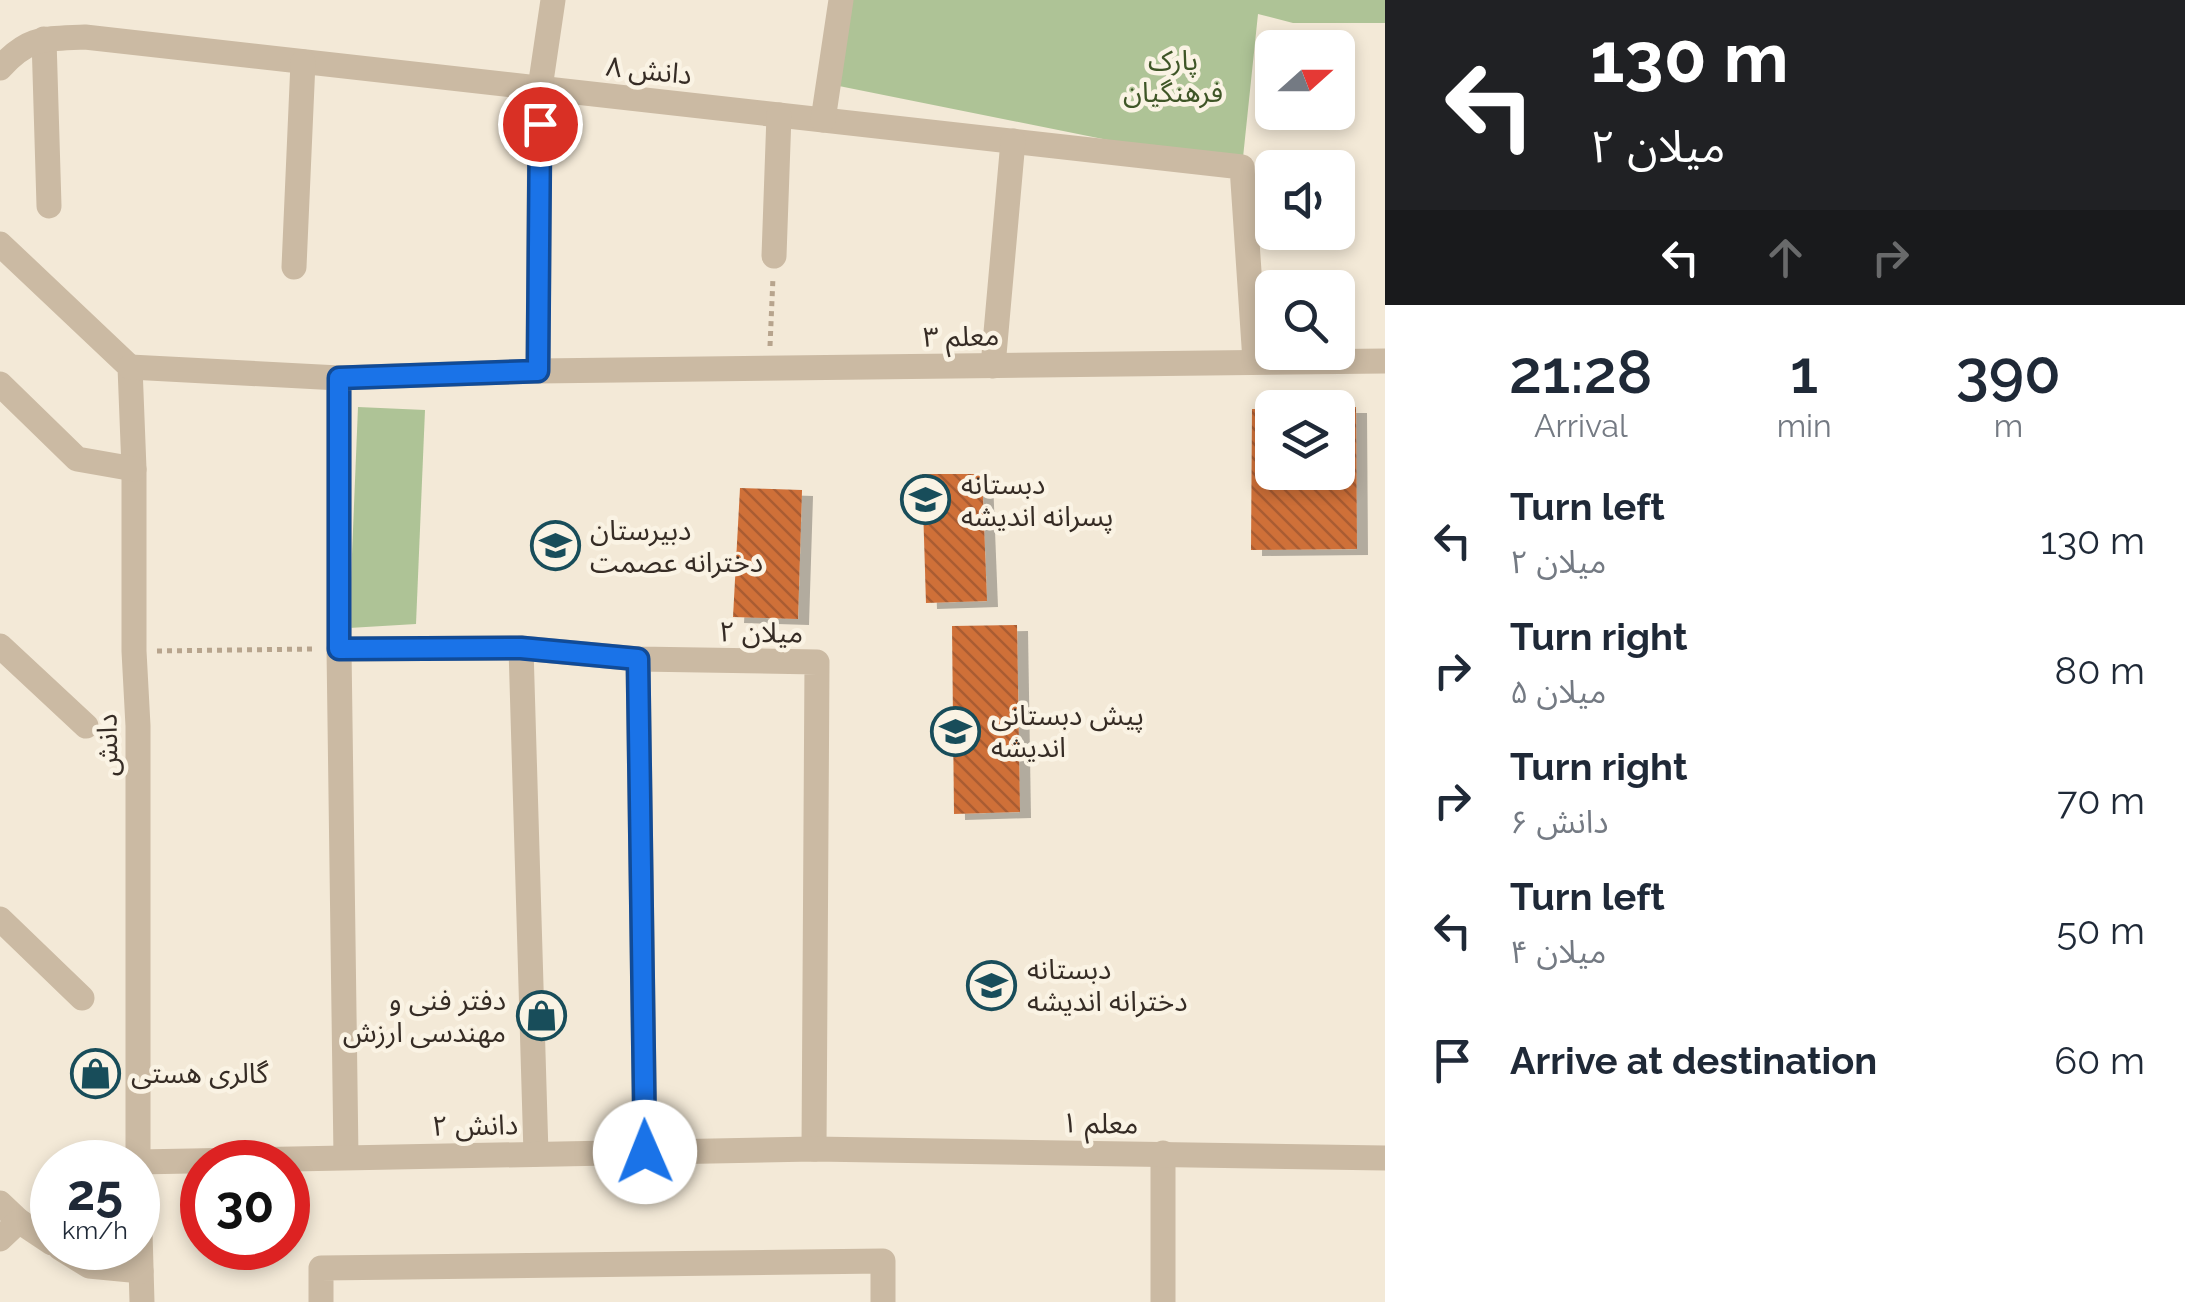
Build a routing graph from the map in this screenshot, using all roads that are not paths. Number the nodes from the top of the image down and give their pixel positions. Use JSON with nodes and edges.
{"nodes":[{"id":1,"x":553,"y":0,"type":"edge"},
{"id":2,"x":842,"y":0,"type":"edge"},
{"id":3,"x":44,"y":39,"type":"junction"},
{"id":4,"x":303,"y":62,"type":"junction"},
{"id":5,"x":0,"y":68,"type":"edge"},
{"id":6,"x":540,"y":88,"type":"junction"},
{"id":7,"x":779,"y":115,"type":"junction"},
{"id":8,"x":823,"y":120,"type":"junction"},
{"id":9,"x":1013,"y":142,"type":"junction"},
{"id":10,"x":49,"y":206,"type":"dead end"},
{"id":11,"x":0,"y":244,"type":"edge"},
{"id":12,"x":774,"y":256,"type":"road end"},
{"id":13,"x":294,"y":266,"type":"dead end"},
{"id":14,"x":1355,"y":360,"type":"edge"},
{"id":15,"x":1385,"y":360,"type":"edge"},
{"id":16,"x":1255,"y":361,"type":"joint"},
{"id":17,"x":992,"y":366,"type":"junction"},
{"id":18,"x":130,"y":368,"type":"junction"},
{"id":19,"x":538,"y":371,"type":"junction"},
{"id":20,"x":339,"y":378,"type":"junction"},
{"id":21,"x":0,"y":384,"type":"edge"},
{"id":22,"x":134,"y":469,"type":"junction"},
{"id":23,"x":0,"y":646,"type":"edge"},
{"id":24,"x":521,"y":648,"type":"junction"},
{"id":25,"x":339,"y":649,"type":"junction"},
{"id":26,"x":638,"y":659,"type":"junction"},
{"id":27,"x":86,"y":726,"type":"dead end"},
{"id":28,"x":5,"y":936,"type":"edge"},
{"id":29,"x":82,"y":998,"type":"dead end"},
{"id":30,"x":138,"y":1140,"type":"edge"},
{"id":31,"x":814,"y":1150,"type":"junction"},
{"id":32,"x":645,"y":1152,"type":"junction"},
{"id":33,"x":536,"y":1154,"type":"junction"},
{"id":34,"x":1163,"y":1154,"type":"junction"},
{"id":35,"x":346,"y":1156,"type":"junction"},
{"id":36,"x":1385,"y":1158,"type":"edge"},
{"id":37,"x":160,"y":1161,"type":"edge"},
{"id":38,"x":9,"y":1212,"type":"edge"},
{"id":39,"x":30,"y":1227,"type":"edge"},
{"id":40,"x":0,"y":1239,"type":"edge"},
{"id":41,"x":130,"y":1270,"type":"edge"},
{"id":42,"x":141,"y":1271,"type":"joint"},
{"id":43,"x":142,"y":1302,"type":"edge"},
{"id":44,"x":321,"y":1302,"type":"edge"},
{"id":45,"x":883,"y":1302,"type":"edge"},
{"id":46,"x":1163,"y":1302,"type":"edge"}],
"edges":[{"from":1,"to":6,"type":"street"},
{"from":2,"to":8,"type":"street"},
{"from":3,"to":4,"type":"street","name":"دانش ۸"},
{"from":3,"to":5,"type":"street"},
{"from":3,"to":10,"type":"street"},
{"from":4,"to":6,"type":"street","name":"دانش ۸"},
{"from":4,"to":13,"type":"street"},
{"from":6,"to":7,"type":"street","name":"دانش ۸"},
{"from":6,"to":19,"type":"street"},
{"from":7,"to":8,"type":"street","name":"دانش ۸"},
{"from":7,"to":12,"type":"street"},
{"from":8,"to":9,"type":"street","name":"دانش ۸"},
{"from":9,"to":16,"type":"street","name":"دانش ۸"},
{"from":9,"to":17,"type":"street"},
{"from":11,"to":18,"type":"street"},
{"from":14,"to":15,"type":"street","name":"معلم ۳"},
{"from":16,"to":17,"type":"street","name":"معلم ۳"},
{"from":17,"to":19,"type":"street","name":"معلم ۳"},
{"from":18,"to":20,"type":"street","name":"معلم ۳"},
{"from":18,"to":22,"type":"street","name":"دانش"},
{"from":19,"to":20,"type":"street","name":"معلم ۳"},
{"from":20,"to":25,"type":"street"},
{"from":21,"to":22,"type":"street"},
{"from":22,"to":30,"type":"street","name":"دانش"},
{"from":23,"to":27,"type":"street"},
{"from":24,"to":25,"type":"street","name":"میلان ۲"},
{"from":24,"to":26,"type":"street","name":"میلان ۲"},
{"from":24,"to":33,"type":"street"},
{"from":25,"to":35,"type":"street"},
{"from":26,"to":31,"type":"street","name":"میلان ۲"},
{"from":26,"to":32,"type":"street"},
{"from":28,"to":29,"type":"street"},
{"from":31,"to":32,"type":"street","name":"دانش ۲"},
{"from":31,"to":34,"type":"street","name":"معلم ۱"},
{"from":32,"to":33,"type":"street","name":"دانش ۲"},
{"from":33,"to":35,"type":"street","name":"دانش ۲"},
{"from":34,"to":36,"type":"street","name":"معلم ۱"},
{"from":34,"to":46,"type":"street"},
{"from":35,"to":37,"type":"street","name":"دانش ۲"},
{"from":38,"to":39,"type":"street"},
{"from":38,"to":40,"type":"street"},
{"from":41,"to":42,"type":"street"},
{"from":42,"to":43,"type":"street","name":"دانش"},
{"from":44,"to":45,"type":"street"}]}
